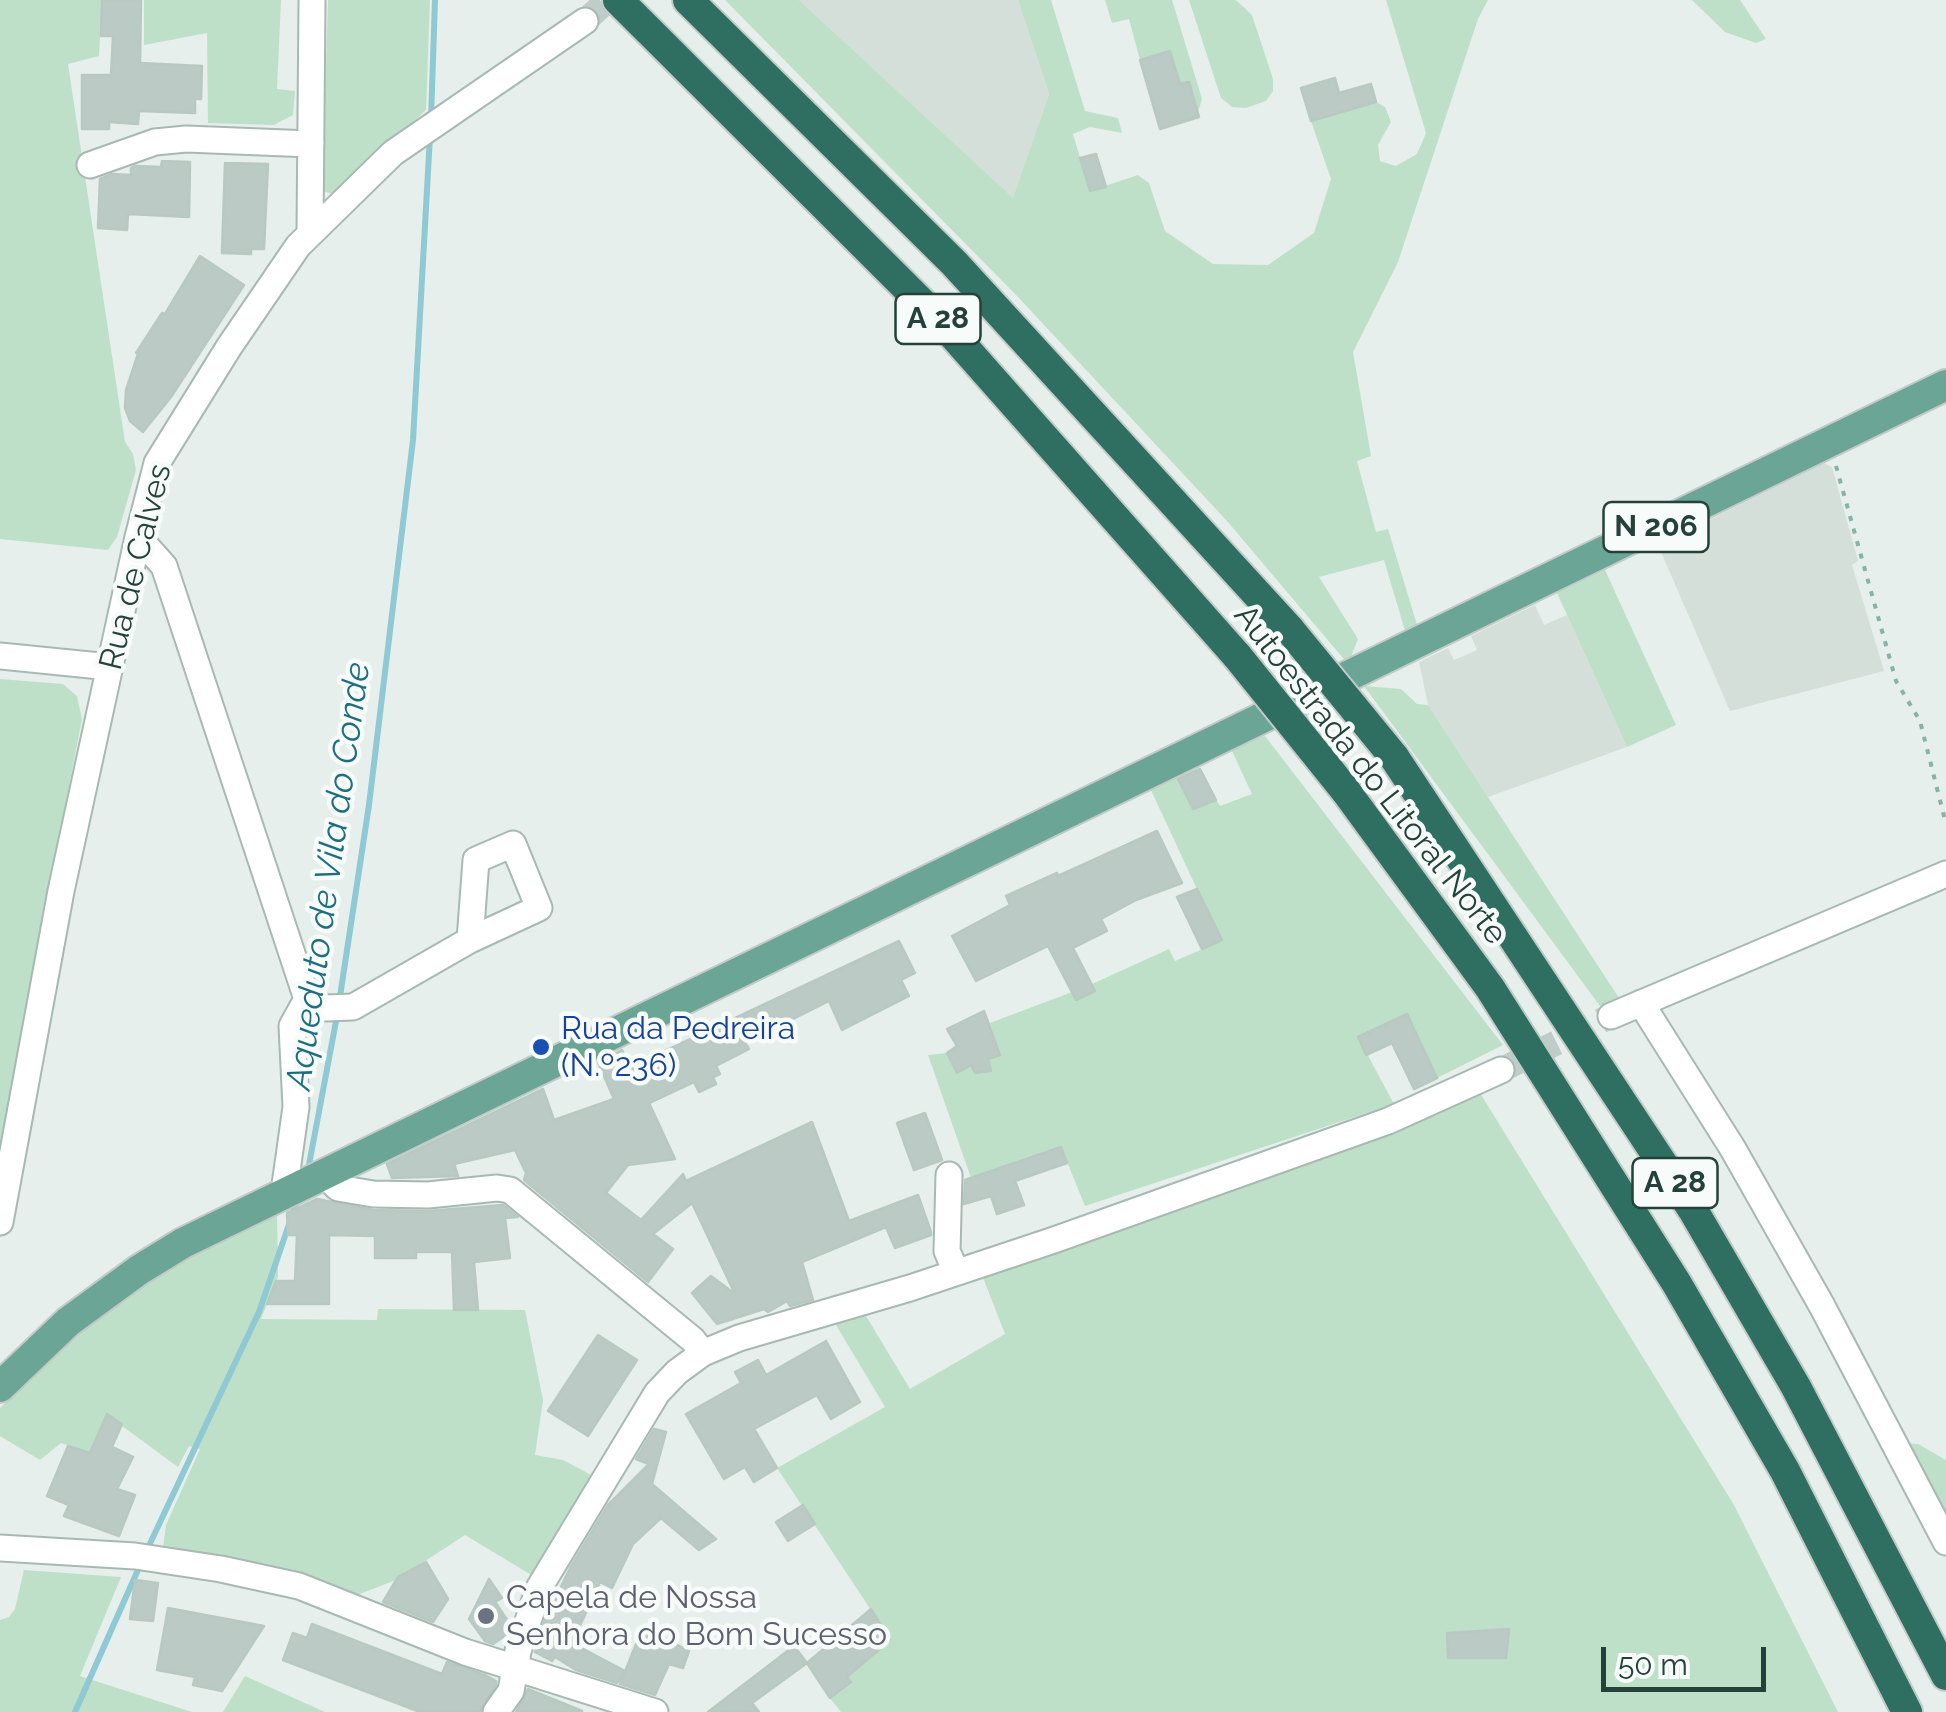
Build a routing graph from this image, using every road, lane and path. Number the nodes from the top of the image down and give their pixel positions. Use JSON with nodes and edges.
{"nodes":[{"id":1,"x":312,"y":0,"type":"edge"},
{"id":2,"x":618,"y":0,"type":"edge"},
{"id":3,"x":688,"y":0,"type":"edge"},
{"id":4,"x":584,"y":21,"type":"tunnel mouth"},
{"id":5,"x":311,"y":144,"type":"junction"},
{"id":6,"x":90,"y":164,"type":"dead end"},
{"id":7,"x":310,"y":234,"type":"junction"},
{"id":8,"x":1946,"y":385,"type":"edge"},
{"id":9,"x":1826,"y":444,"type":"junction"},
{"id":10,"x":138,"y":537,"type":"junction"},
{"id":11,"x":0,"y":656,"type":"edge"},
{"id":12,"x":110,"y":667,"type":"junction"},
{"id":13,"x":1946,"y":824,"type":"edge"},
{"id":14,"x":1946,"y":874,"type":"edge"},
{"id":15,"x":470,"y":940,"type":"dead end"},
{"id":16,"x":307,"y":998,"type":"junction"},
{"id":17,"x":1641,"y":1004,"type":"junction"},
{"id":18,"x":1611,"y":1016,"type":"tunnel mouth"},
{"id":19,"x":1502,"y":1070,"type":"tunnel mouth"},
{"id":20,"x":322,"y":1173,"type":"junction"},
{"id":21,"x":949,"y":1175,"type":"dead end"},
{"id":22,"x":284,"y":1192,"type":"junction"},
{"id":23,"x":0,"y":1222,"type":"edge"},
{"id":24,"x":956,"y":1272,"type":"junction"},
{"id":25,"x":704,"y":1353,"type":"junction"},
{"id":26,"x":0,"y":1387,"type":"edge"},
{"id":27,"x":1946,"y":1542,"type":"edge"},
{"id":28,"x":0,"y":1548,"type":"edge"},
{"id":29,"x":514,"y":1666,"type":"junction"},
{"id":30,"x":1946,"y":1676,"type":"edge"},
{"id":31,"x":496,"y":1712,"type":"edge"},
{"id":32,"x":655,"y":1712,"type":"edge"},
{"id":33,"x":1907,"y":1712,"type":"edge"}],
"edges":[{"from":1,"to":5,"type":"street"},
{"from":2,"to":33,"type":"highway","name":"Autoestrada do Litoral Norte","number":"A 28","bridge":true},
{"from":3,"to":30,"type":"highway","name":"Autoestrada do Litoral Norte","number":"A 28","bridge":true},
{"from":4,"to":7,"type":"street","name":"Rua de Calves"},
{"from":5,"to":6,"type":"street"},
{"from":5,"to":7,"type":"street"},
{"from":7,"to":10,"type":"street","name":"Rua de Calves"},
{"from":8,"to":9,"type":"main road","number":"N 206"},
{"from":9,"to":13,"type":"path"},
{"from":9,"to":20,"type":"main road","number":"N 206"},
{"from":10,"to":12,"type":"street","name":"Rua de Calves"},
{"from":10,"to":16,"type":"street"},
{"from":11,"to":12,"type":"street"},
{"from":12,"to":23,"type":"street","name":"Rua de Calves"},
{"from":14,"to":17,"type":"street"},
{"from":15,"to":16,"type":"street"},
{"from":16,"to":22,"type":"street"},
{"from":17,"to":18,"type":"street"},
{"from":17,"to":27,"type":"street"},
{"from":19,"to":24,"type":"street"},
{"from":20,"to":22,"type":"main road"},
{"from":20,"to":25,"type":"street"},
{"from":21,"to":24,"type":"street"},
{"from":22,"to":26,"type":"main road"},
{"from":24,"to":25,"type":"street"},
{"from":25,"to":29,"type":"street"},
{"from":28,"to":29,"type":"street"},
{"from":29,"to":31,"type":"street"},
{"from":29,"to":32,"type":"street"}]}
